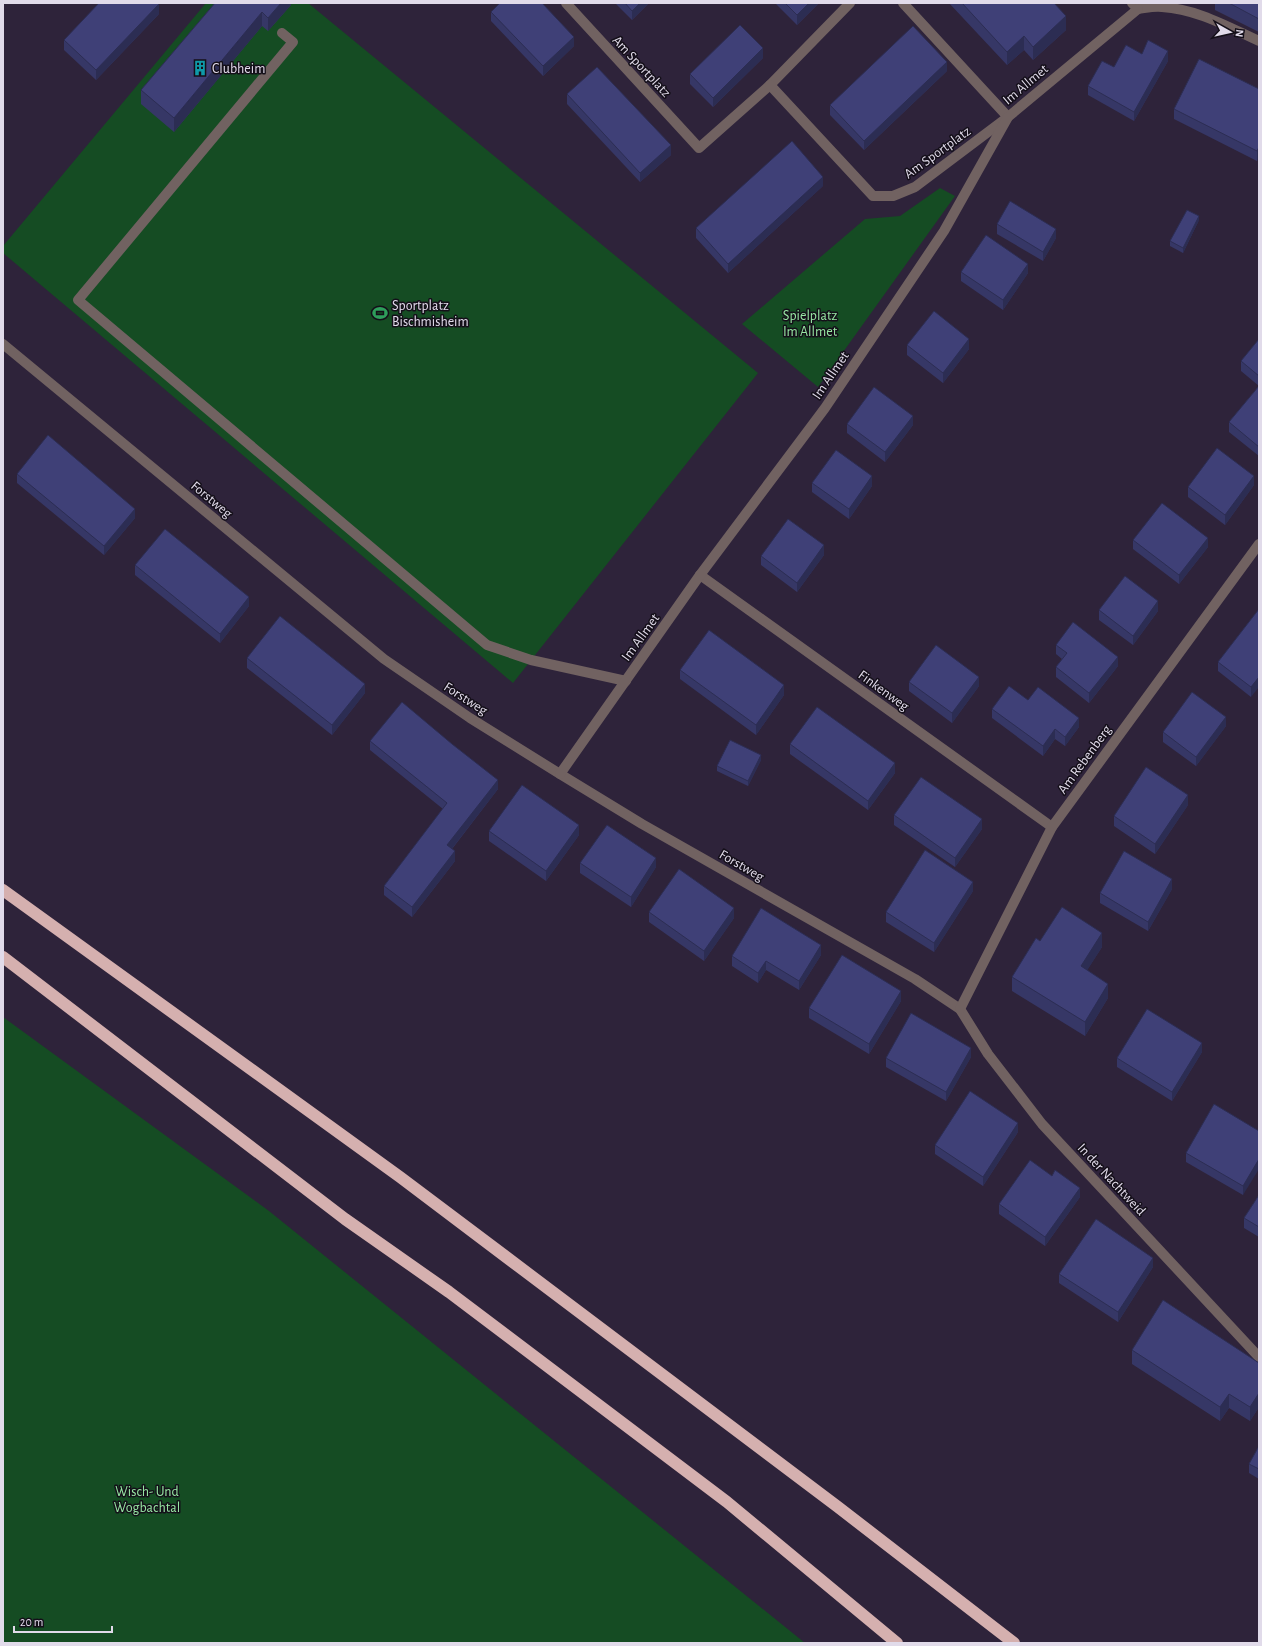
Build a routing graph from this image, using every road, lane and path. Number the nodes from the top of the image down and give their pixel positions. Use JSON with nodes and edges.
{"nodes":[{"id":1,"x":566,"y":3,"type":"edge"},
{"id":2,"x":850,"y":3,"type":"edge"},
{"id":3,"x":903,"y":3,"type":"edge"},
{"id":4,"x":1135,"y":6,"type":"edge"},
{"id":5,"x":282,"y":33,"type":"dead end"},
{"id":6,"x":1259,"y":41,"type":"edge"},
{"id":7,"x":770,"y":85,"type":"junction"},
{"id":8,"x":1008,"y":117,"type":"junction"},
{"id":9,"x":3,"y":344,"type":"edge"},
{"id":10,"x":1259,"y":544,"type":"edge"},
{"id":11,"x":700,"y":575,"type":"junction"},
{"id":12,"x":626,"y":680,"type":"junction"},
{"id":13,"x":560,"y":774,"type":"junction"},
{"id":14,"x":1052,"y":827,"type":"junction"},
{"id":15,"x":3,"y":890,"type":"edge"},
{"id":16,"x":3,"y":957,"type":"edge"},
{"id":17,"x":960,"y":1009,"type":"junction"},
{"id":18,"x":1259,"y":1357,"type":"edge"},
{"id":19,"x":897,"y":1643,"type":"edge"},
{"id":20,"x":1014,"y":1643,"type":"edge"}],
"edges":[{"from":1,"to":7,"type":"street","name":"Am Sportplatz"},
{"from":2,"to":7,"type":"street","name":"Am Sportplatz"},
{"from":3,"to":8,"type":"street"},
{"from":4,"to":6,"type":"street"},
{"from":4,"to":8,"type":"street","name":"Im Allmet"},
{"from":5,"to":12,"type":"street"},
{"from":7,"to":8,"type":"street","name":"Am Sportplatz"},
{"from":8,"to":11,"type":"street","name":"Im Allmet"},
{"from":9,"to":13,"type":"street","name":"Forstweg"},
{"from":10,"to":14,"type":"street","name":"Am Rebenberg"},
{"from":11,"to":12,"type":"street","name":"Im Allmet"},
{"from":11,"to":14,"type":"street","name":"Finkenweg"},
{"from":12,"to":13,"type":"street","name":"Im Allmet"},
{"from":13,"to":17,"type":"street","name":"Forstweg"},
{"from":14,"to":17,"type":"street","name":"Am Rebenberg"},
{"from":15,"to":20,"type":"highway"},
{"from":16,"to":19,"type":"highway"},
{"from":17,"to":18,"type":"street","name":"In der Nachtweid"}]}
